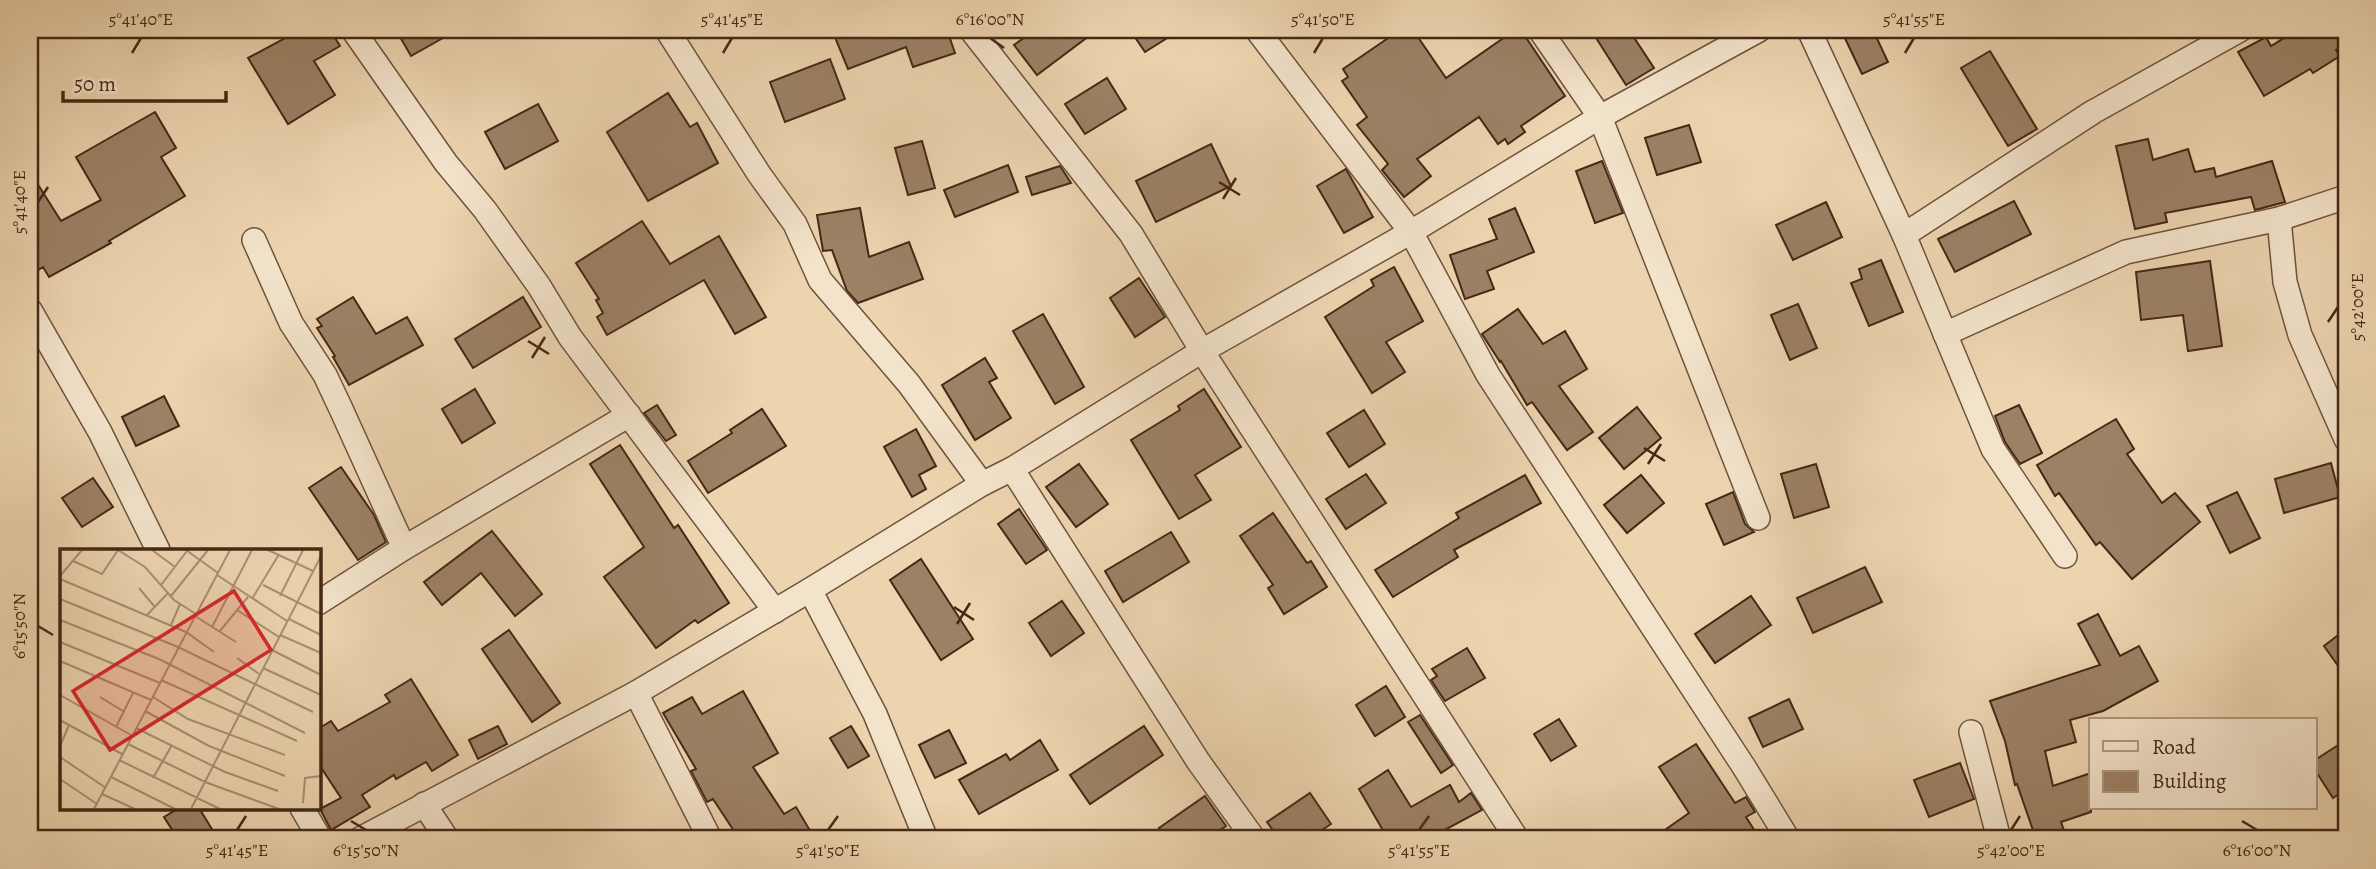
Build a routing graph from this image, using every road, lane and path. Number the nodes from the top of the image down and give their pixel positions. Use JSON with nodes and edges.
{"nodes":[{"id":1,"x":354,"y":30,"type":"edge"},
{"id":2,"x":667,"y":30,"type":"edge"},
{"id":3,"x":971,"y":30,"type":"edge"},
{"id":4,"x":1257,"y":30,"type":"edge"},
{"id":5,"x":1540,"y":30,"type":"edge"},
{"id":6,"x":1759,"y":30,"type":"edge"},
{"id":7,"x":1809,"y":30,"type":"edge"},
{"id":8,"x":2240,"y":30,"type":"edge"},
{"id":9,"x":1600,"y":117,"type":"junction"},
{"id":10,"x":2346,"y":197,"type":"edge"},
{"id":11,"x":2279,"y":219,"type":"junction"},
{"id":12,"x":1411,"y":232,"type":"junction"},
{"id":13,"x":1904,"y":235,"type":"junction"},
{"id":14,"x":254,"y":240,"type":"dead end"},
{"id":15,"x":30,"y":310,"type":"edge"},
{"id":16,"x":1945,"y":334,"type":"junction"},
{"id":17,"x":1202,"y":351,"type":"junction"},
{"id":18,"x":629,"y":415,"type":"junction"},
{"id":19,"x":2346,"y":439,"type":"edge"},
{"id":20,"x":1012,"y":469,"type":"junction"},
{"id":21,"x":982,"y":484,"type":"junction"},
{"id":22,"x":1758,"y":518,"type":"dead end"},
{"id":23,"x":404,"y":548,"type":"junction"},
{"id":24,"x":157,"y":549,"type":"edge"},
{"id":25,"x":2065,"y":556,"type":"dead end"},
{"id":26,"x":810,"y":590,"type":"junction"},
{"id":27,"x":320,"y":602,"type":"edge"},
{"id":28,"x":775,"y":611,"type":"junction"},
{"id":29,"x":636,"y":693,"type":"junction"},
{"id":30,"x":1972,"y":732,"type":"dead end"},
{"id":31,"x":424,"y":804,"type":"junction"},
{"id":32,"x":303,"y":810,"type":"edge"},
{"id":33,"x":320,"y":839,"type":"edge"},
{"id":34,"x":360,"y":839,"type":"edge"},
{"id":35,"x":447,"y":839,"type":"edge"},
{"id":36,"x":710,"y":839,"type":"edge"},
{"id":37,"x":926,"y":839,"type":"edge"},
{"id":38,"x":1254,"y":839,"type":"edge"},
{"id":39,"x":1517,"y":839,"type":"edge"},
{"id":40,"x":1788,"y":839,"type":"edge"},
{"id":41,"x":1999,"y":839,"type":"edge"}],
"edges":[{"from":1,"to":18,"type":"street"},
{"from":2,"to":21,"type":"street"},
{"from":3,"to":17,"type":"street"},
{"from":4,"to":12,"type":"street"},
{"from":5,"to":9,"type":"street"},
{"from":6,"to":9,"type":"street"},
{"from":7,"to":13,"type":"street"},
{"from":8,"to":13,"type":"street"},
{"from":9,"to":12,"type":"street"},
{"from":9,"to":22,"type":"street"},
{"from":10,"to":11,"type":"street"},
{"from":11,"to":16,"type":"street"},
{"from":11,"to":19,"type":"street"},
{"from":12,"to":17,"type":"street"},
{"from":12,"to":40,"type":"street"},
{"from":13,"to":16,"type":"street"},
{"from":14,"to":23,"type":"street"},
{"from":15,"to":24,"type":"street"},
{"from":16,"to":25,"type":"street"},
{"from":17,"to":20,"type":"street"},
{"from":17,"to":39,"type":"street"},
{"from":18,"to":23,"type":"street"},
{"from":18,"to":28,"type":"street"},
{"from":20,"to":21,"type":"street"},
{"from":20,"to":38,"type":"street"},
{"from":21,"to":26,"type":"street"},
{"from":23,"to":27,"type":"street"},
{"from":26,"to":28,"type":"street"},
{"from":26,"to":37,"type":"street"},
{"from":28,"to":29,"type":"street"},
{"from":29,"to":31,"type":"street"},
{"from":29,"to":36,"type":"street"},
{"from":30,"to":41,"type":"street"},
{"from":31,"to":34,"type":"street"},
{"from":31,"to":35,"type":"street"},
{"from":32,"to":33,"type":"street"}]}
